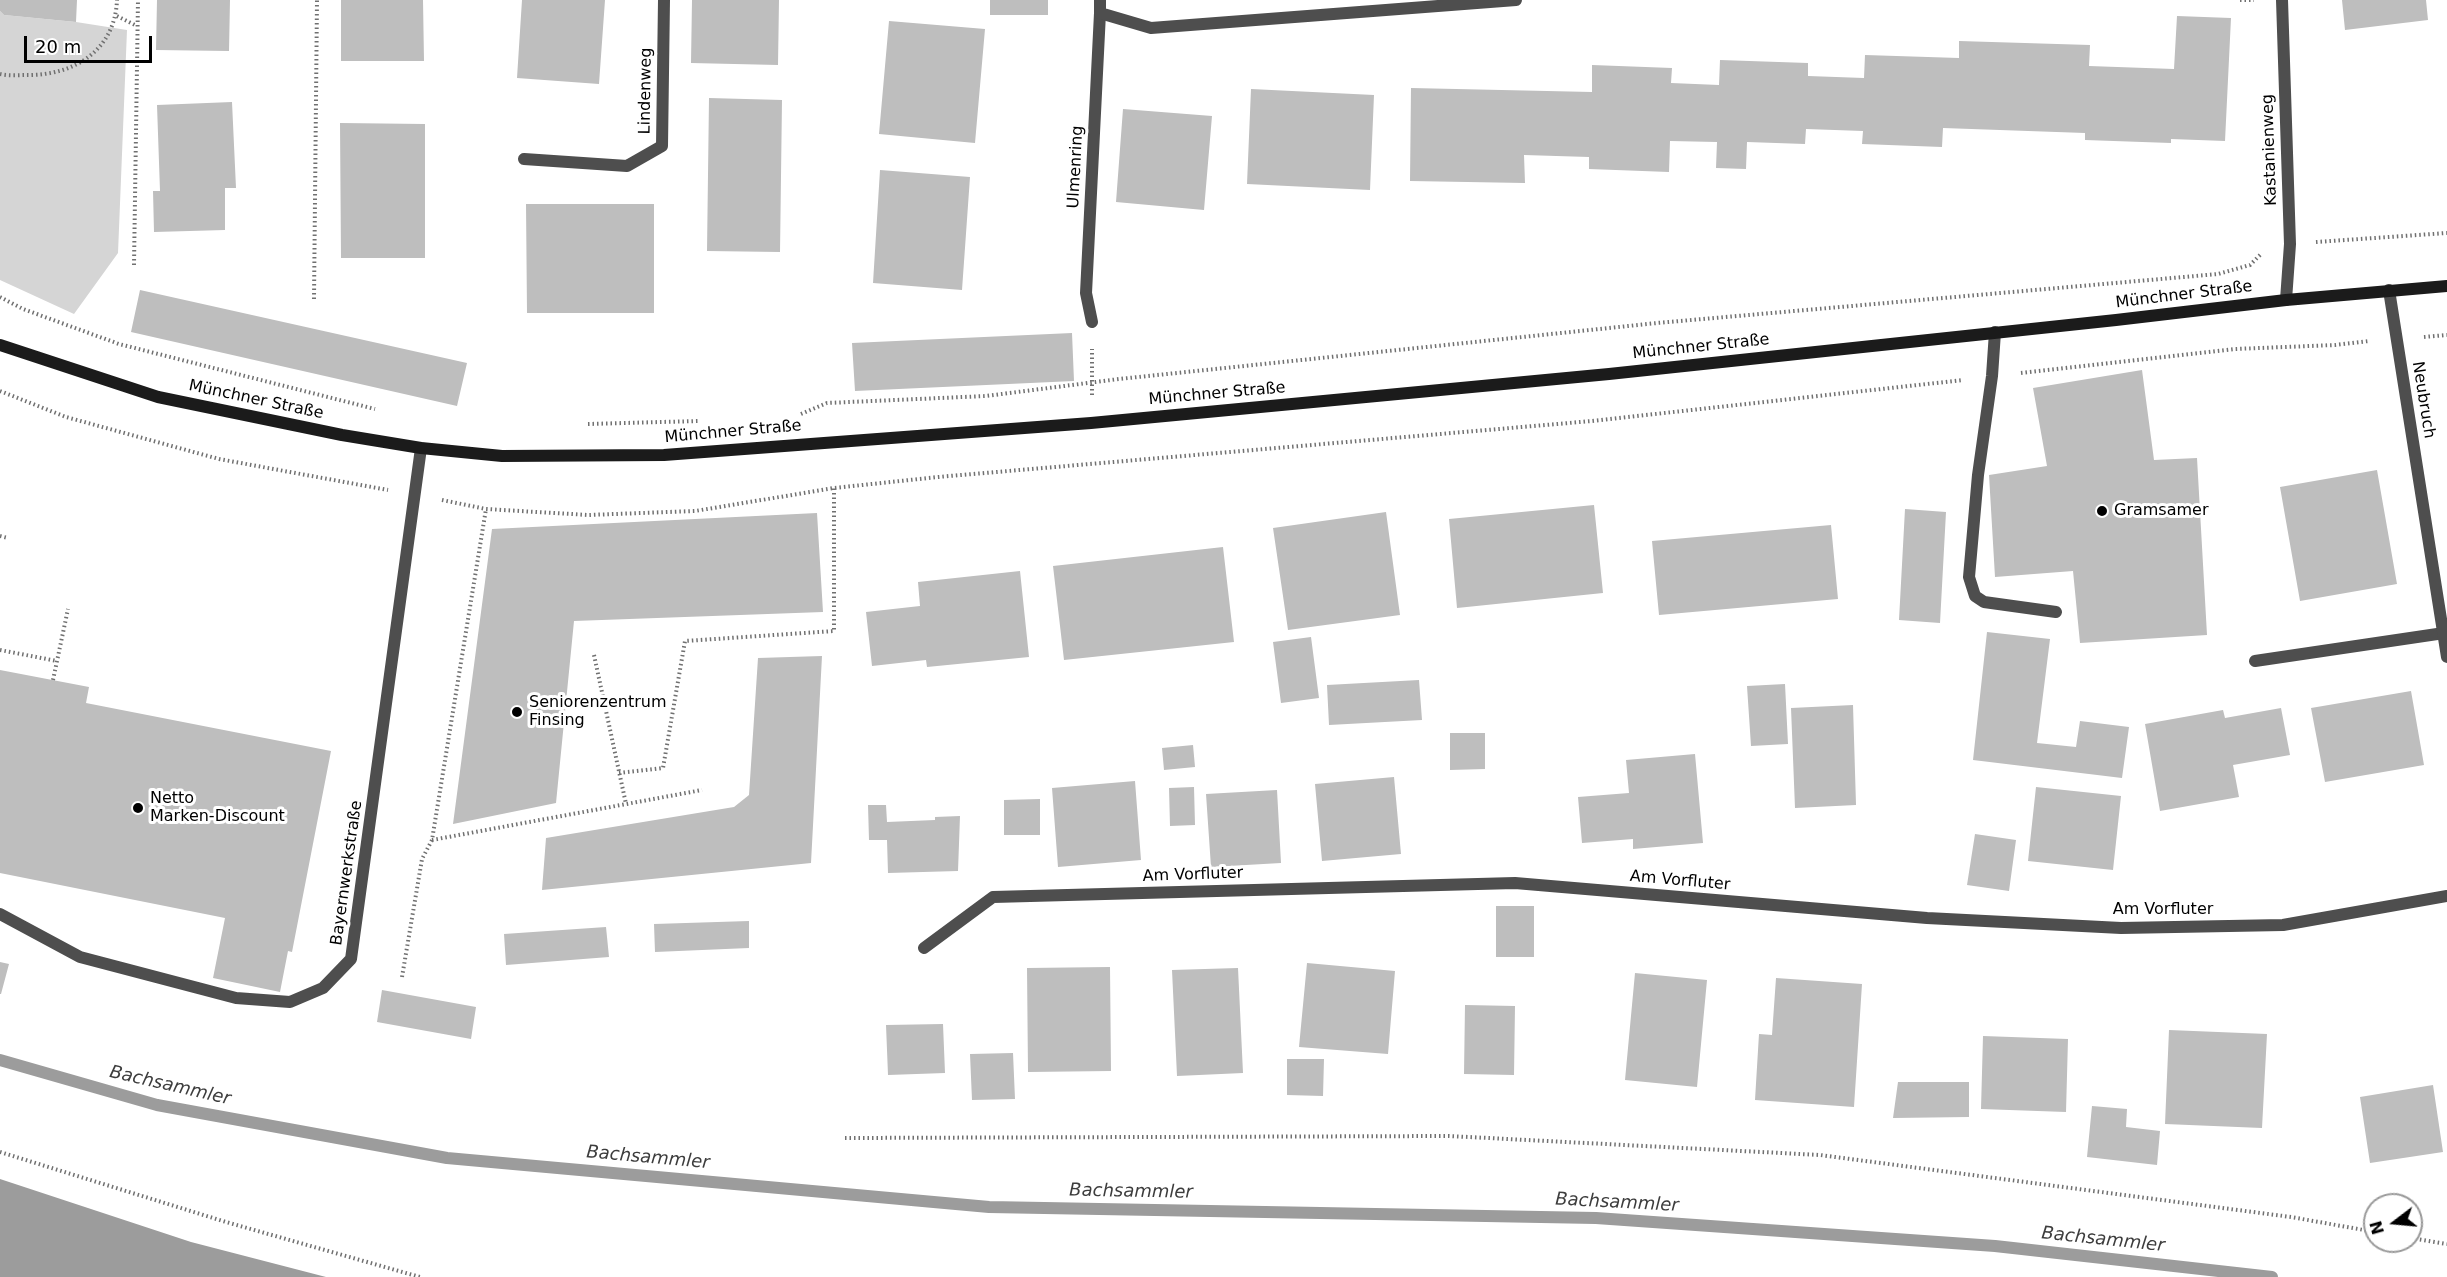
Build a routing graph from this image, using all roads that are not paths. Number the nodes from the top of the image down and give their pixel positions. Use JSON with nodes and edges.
{"nodes":[{"id":1,"x":664,"y":0,"type":"edge"},
{"id":2,"x":1100,"y":0,"type":"edge"},
{"id":3,"x":1516,"y":0,"type":"edge"},
{"id":4,"x":2282,"y":0,"type":"edge"},
{"id":5,"x":1100,"y":13,"type":"junction"},
{"id":6,"x":524,"y":159,"type":"dead end"},
{"id":7,"x":2447,"y":286,"type":"edge"},
{"id":8,"x":2389,"y":290,"type":"junction"},
{"id":9,"x":2286,"y":300,"type":"junction"},
{"id":10,"x":1092,"y":322,"type":"dead end"},
{"id":11,"x":1995,"y":332,"type":"junction"},
{"id":12,"x":0,"y":345,"type":"edge"},
{"id":13,"x":422,"y":448,"type":"junction"},
{"id":14,"x":2056,"y":612,"type":"dead end"},
{"id":15,"x":2444,"y":633,"type":"junction"},
{"id":16,"x":2447,"y":657,"type":"edge"},
{"id":17,"x":2255,"y":661,"type":"dead end"},
{"id":18,"x":2447,"y":896,"type":"edge"},
{"id":19,"x":0,"y":914,"type":"edge"},
{"id":20,"x":924,"y":948,"type":"dead end"}],
"edges":[{"from":1,"to":6,"type":"street","name":"Lindenweg"},
{"from":2,"to":5,"type":"street","name":"Ulmenring"},
{"from":3,"to":5,"type":"street"},
{"from":4,"to":9,"type":"street","name":"Kastanienweg"},
{"from":5,"to":10,"type":"street","name":"Ulmenring"},
{"from":7,"to":8,"type":"main road","name":"Münchner Straße"},
{"from":8,"to":9,"type":"main road","name":"Münchner Straße"},
{"from":8,"to":15,"type":"street","name":"Neubruch"},
{"from":9,"to":11,"type":"main road","name":"Münchner Straße"},
{"from":11,"to":13,"type":"main road","name":"Münchner Straße"},
{"from":11,"to":14,"type":"street"},
{"from":12,"to":13,"type":"main road","name":"Münchner Straße"},
{"from":13,"to":19,"type":"street","name":"Bayernwerkstraße"},
{"from":15,"to":16,"type":"street","name":"Neubruch"},
{"from":15,"to":17,"type":"street"},
{"from":18,"to":20,"type":"street","name":"Am Vorfluter"}]}
